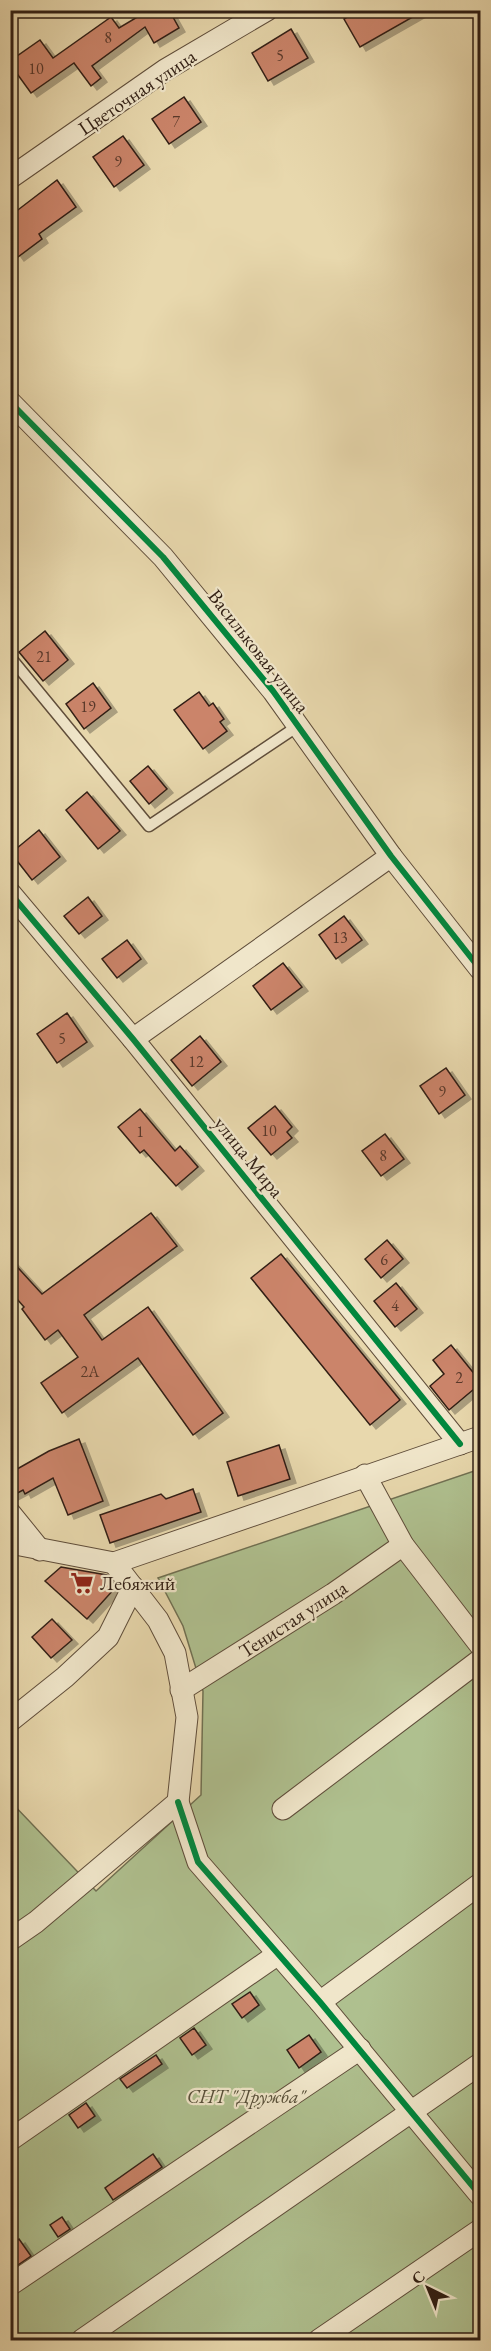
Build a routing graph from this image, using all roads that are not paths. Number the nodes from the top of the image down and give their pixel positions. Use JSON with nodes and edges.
{"nodes":[{"id":1,"x":267,"y":10,"type":"edge"},
{"id":2,"x":10,"y":178,"type":"edge"},
{"id":3,"x":10,"y":402,"type":"edge"},
{"id":4,"x":10,"y":657,"type":"edge"},
{"id":5,"x":298,"y":726,"type":"junction"},
{"id":6,"x":391,"y":856,"type":"junction"},
{"id":7,"x":10,"y":893,"type":"edge"},
{"id":8,"x":480,"y":969,"type":"edge"},
{"id":9,"x":133,"y":1039,"type":"junction"},
{"id":10,"x":480,"y":1437,"type":"edge"},
{"id":11,"x":459,"y":1444,"type":"junction"},
{"id":12,"x":365,"y":1475,"type":"junction"},
{"id":13,"x":10,"y":1513,"type":"edge"},
{"id":14,"x":10,"y":1543,"type":"edge"},
{"id":15,"x":403,"y":1545,"type":"junction"},
{"id":16,"x":40,"y":1550,"type":"junction"},
{"id":17,"x":114,"y":1563,"type":"junction"},
{"id":18,"x":134,"y":1587,"type":"junction"},
{"id":19,"x":480,"y":1645,"type":"edge"},
{"id":20,"x":480,"y":1660,"type":"edge"},
{"id":21,"x":181,"y":1690,"type":"junction"},
{"id":22,"x":10,"y":1721,"type":"edge"},
{"id":23,"x":178,"y":1802,"type":"junction"},
{"id":24,"x":283,"y":1809,"type":"dead end"},
{"id":25,"x":480,"y":1884,"type":"edge"},
{"id":26,"x":10,"y":1940,"type":"edge"},
{"id":27,"x":278,"y":1954,"type":"junction"},
{"id":28,"x":320,"y":2002,"type":"junction"},
{"id":29,"x":360,"y":2049,"type":"junction"},
{"id":30,"x":480,"y":2064,"type":"edge"},
{"id":31,"x":411,"y":2111,"type":"junction"},
{"id":32,"x":10,"y":2140,"type":"edge"},
{"id":33,"x":480,"y":2195,"type":"edge"},
{"id":34,"x":480,"y":2230,"type":"edge"},
{"id":35,"x":10,"y":2285,"type":"edge"},
{"id":36,"x":82,"y":2340,"type":"edge"},
{"id":37,"x":319,"y":2340,"type":"edge"}],
"edges":[{"from":1,"to":2,"type":"street","name":"Цветочная улица"},
{"from":3,"to":5,"type":"street","name":"Васильковая улица"},
{"from":4,"to":5,"type":"lane"},
{"from":5,"to":6,"type":"street","name":"Васильковая улица"},
{"from":6,"to":8,"type":"street","name":"Васильковая улица"},
{"from":6,"to":9,"type":"street"},
{"from":7,"to":9,"type":"street","name":"улица Мира"},
{"from":9,"to":11,"type":"street","name":"улица Мира"},
{"from":10,"to":11,"type":"street"},
{"from":11,"to":12,"type":"street"},
{"from":12,"to":15,"type":"street"},
{"from":12,"to":17,"type":"street"},
{"from":13,"to":16,"type":"street"},
{"from":14,"to":16,"type":"street"},
{"from":15,"to":19,"type":"street"},
{"from":15,"to":21,"type":"street","name":"Тенистая улица"},
{"from":16,"to":17,"type":"street"},
{"from":17,"to":18,"type":"street"},
{"from":18,"to":21,"type":"street"},
{"from":18,"to":22,"type":"street"},
{"from":20,"to":24,"type":"street"},
{"from":21,"to":23,"type":"street"},
{"from":23,"to":26,"type":"street"},
{"from":23,"to":27,"type":"street"},
{"from":25,"to":28,"type":"street"},
{"from":27,"to":28,"type":"street"},
{"from":27,"to":32,"type":"street"},
{"from":28,"to":29,"type":"street"},
{"from":29,"to":31,"type":"street"},
{"from":29,"to":35,"type":"street"},
{"from":30,"to":31,"type":"street"},
{"from":31,"to":33,"type":"street"},
{"from":31,"to":36,"type":"street"},
{"from":34,"to":37,"type":"street"}]}
